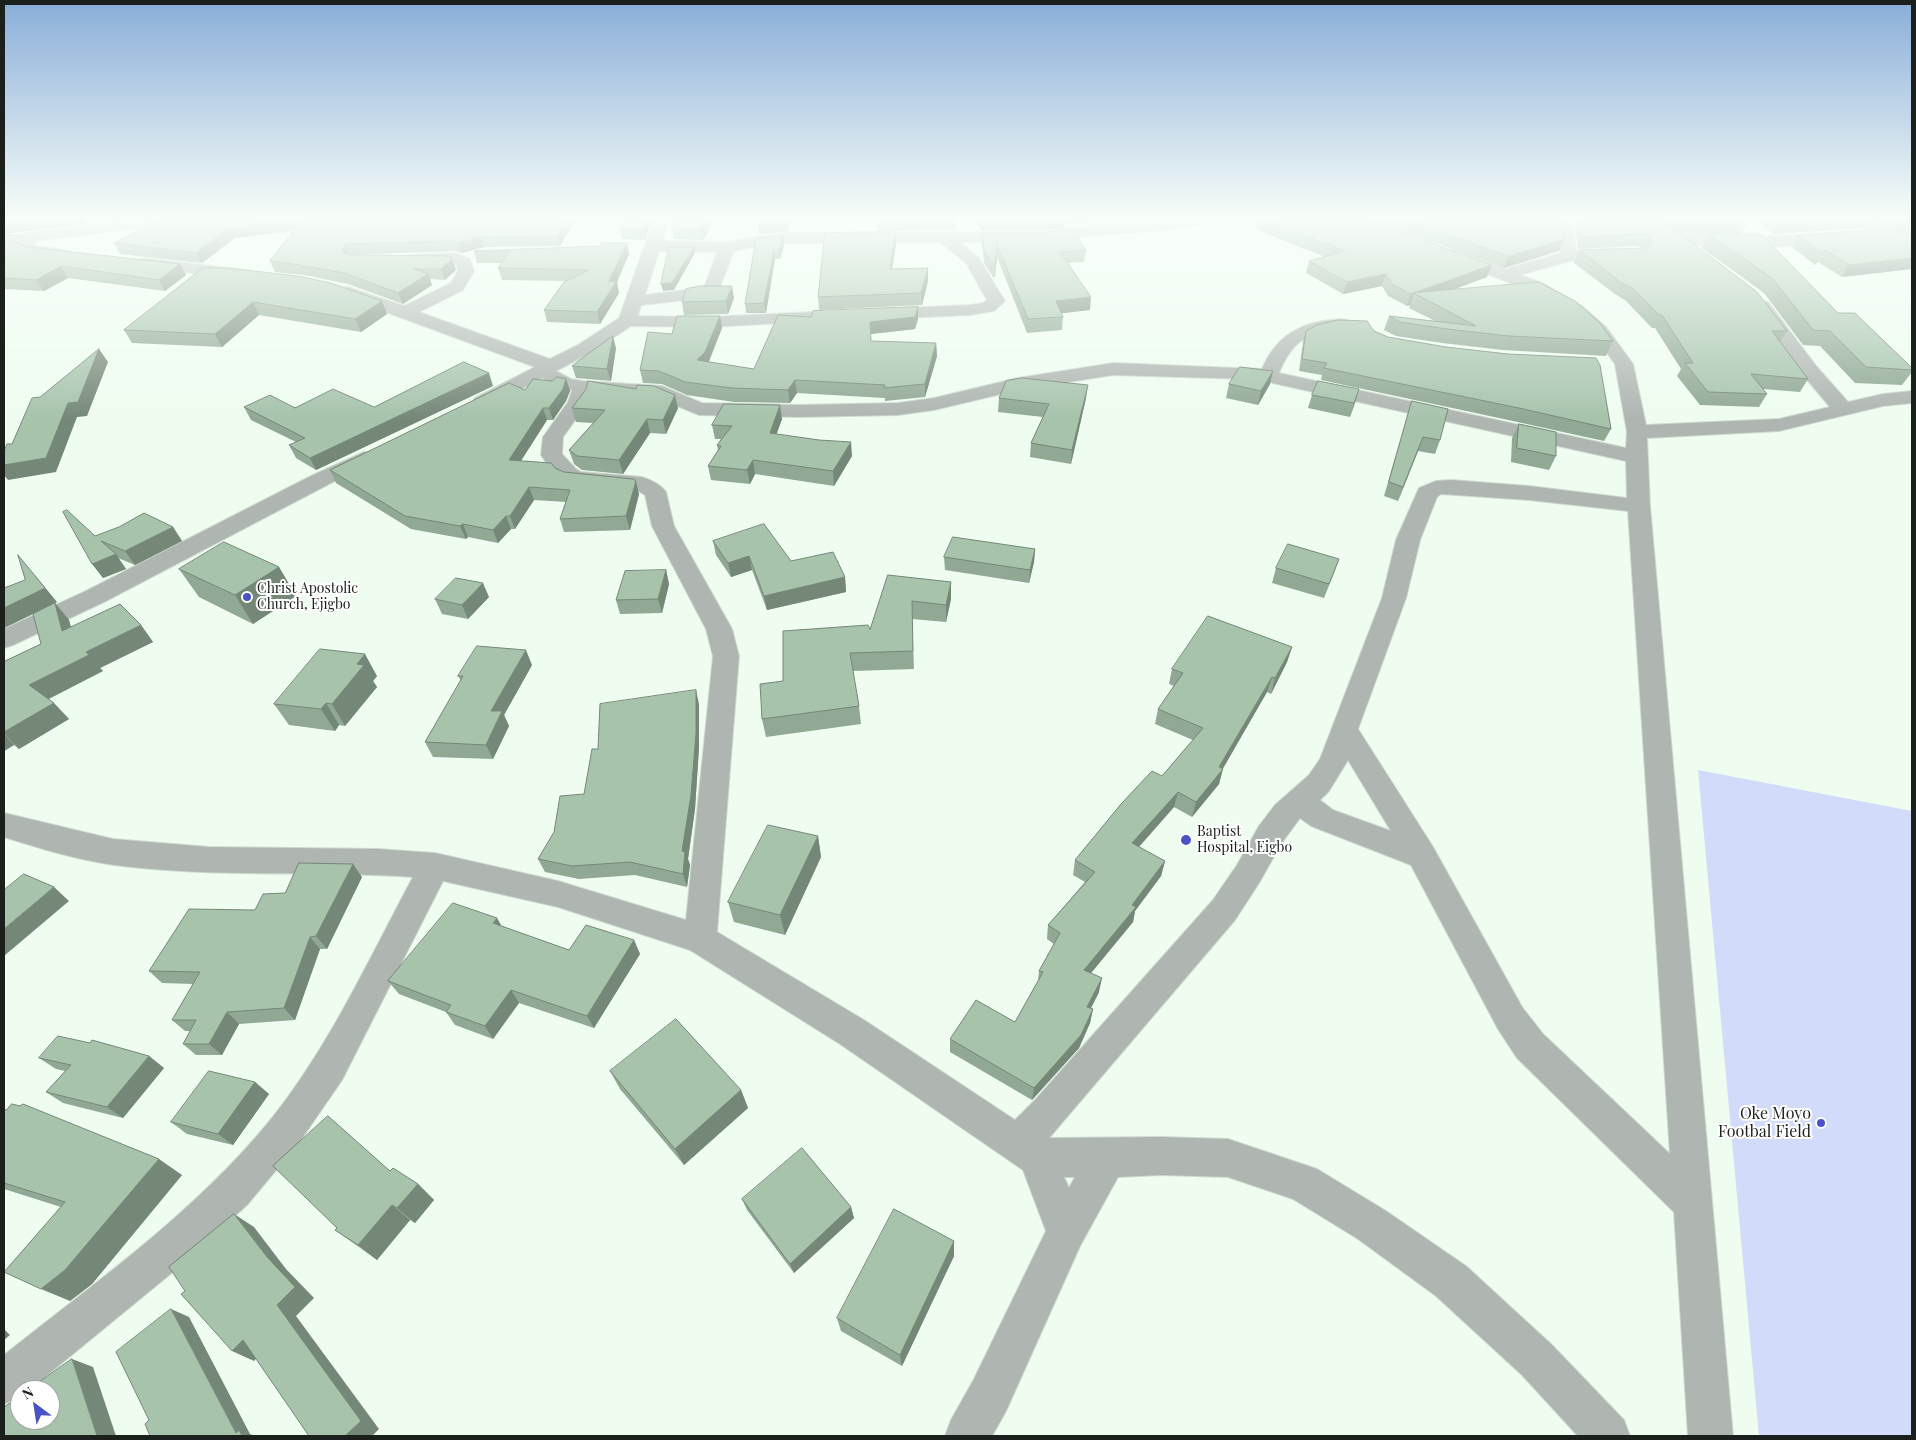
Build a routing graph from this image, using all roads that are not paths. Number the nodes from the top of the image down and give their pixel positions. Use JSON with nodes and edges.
{"nodes":[{"id":1,"x":457,"y":286,"type":"edge"},
{"id":2,"x":638,"y":286,"type":"edge"},
{"id":3,"x":713,"y":286,"type":"edge"},
{"id":4,"x":987,"y":286,"type":"edge"},
{"id":5,"x":1536,"y":286,"type":"edge"},
{"id":6,"x":333,"y":288,"type":"edge"},
{"id":7,"x":1752,"y":295,"type":"edge"},
{"id":8,"x":633,"y":300,"type":"junction"},
{"id":9,"x":404,"y":313,"type":"junction"},
{"id":10,"x":862,"y":315,"type":"edge"},
{"id":11,"x":832,"y":316,"type":"edge"},
{"id":12,"x":627,"y":321,"type":"junction"},
{"id":13,"x":1363,"y":325,"type":"edge"},
{"id":14,"x":546,"y":369,"type":"junction"},
{"id":15,"x":1268,"y":376,"type":"junction"},
{"id":16,"x":583,"y":387,"type":"junction"},
{"id":17,"x":1912,"y":397,"type":"edge"},
{"id":18,"x":1843,"y":409,"type":"junction"},
{"id":19,"x":463,"y":411,"type":"edge"},
{"id":20,"x":1637,"y":445,"type":"junction"},
{"id":21,"x":383,"y":449,"type":"edge"},
{"id":22,"x":1639,"y":506,"type":"junction"},
{"id":23,"x":4,"y":639,"type":"edge"},
{"id":24,"x":1344,"y":730,"type":"junction"},
{"id":25,"x":1300,"y":801,"type":"junction"},
{"id":26,"x":4,"y":825,"type":"edge"},
{"id":27,"x":1422,"y":856,"type":"junction"},
{"id":28,"x":435,"y":866,"type":"junction"},
{"id":29,"x":700,"y":938,"type":"junction"},
{"id":30,"x":1027,"y":1150,"type":"junction"},
{"id":31,"x":1107,"y":1158,"type":"junction"},
{"id":32,"x":1694,"y":1204,"type":"junction"},
{"id":33,"x":1066,"y":1232,"type":"junction"},
{"id":34,"x":4,"y":1382,"type":"edge"},
{"id":35,"x":966,"y":1436,"type":"edge"},
{"id":36,"x":1608,"y":1436,"type":"edge"},
{"id":37,"x":1711,"y":1436,"type":"edge"}],
"edges":[{"from":1,"to":9,"type":"street"},
{"from":2,"to":8,"type":"street"},
{"from":3,"to":8,"type":"street"},
{"from":4,"to":10,"type":"street"},
{"from":5,"to":20,"type":"street"},
{"from":6,"to":9,"type":"street"},
{"from":7,"to":18,"type":"street"},
{"from":8,"to":12,"type":"street"},
{"from":9,"to":14,"type":"street"},
{"from":11,"to":12,"type":"street"},
{"from":12,"to":14,"type":"street"},
{"from":13,"to":15,"type":"street"},
{"from":14,"to":16,"type":"street"},
{"from":14,"to":19,"type":"street"},
{"from":15,"to":16,"type":"street"},
{"from":15,"to":20,"type":"street"},
{"from":16,"to":29,"type":"street"},
{"from":17,"to":18,"type":"street"},
{"from":18,"to":20,"type":"street"},
{"from":20,"to":22,"type":"street"},
{"from":21,"to":23,"type":"street"},
{"from":22,"to":24,"type":"street"},
{"from":22,"to":32,"type":"street"},
{"from":24,"to":25,"type":"street"},
{"from":24,"to":27,"type":"street"},
{"from":25,"to":27,"type":"street"},
{"from":25,"to":30,"type":"street"},
{"from":26,"to":28,"type":"street"},
{"from":27,"to":32,"type":"street"},
{"from":28,"to":29,"type":"street"},
{"from":28,"to":34,"type":"street"},
{"from":29,"to":30,"type":"street"},
{"from":30,"to":31,"type":"street"},
{"from":30,"to":33,"type":"street"},
{"from":31,"to":33,"type":"street"},
{"from":31,"to":36,"type":"street"},
{"from":32,"to":37,"type":"street"},
{"from":33,"to":35,"type":"street"}]}
